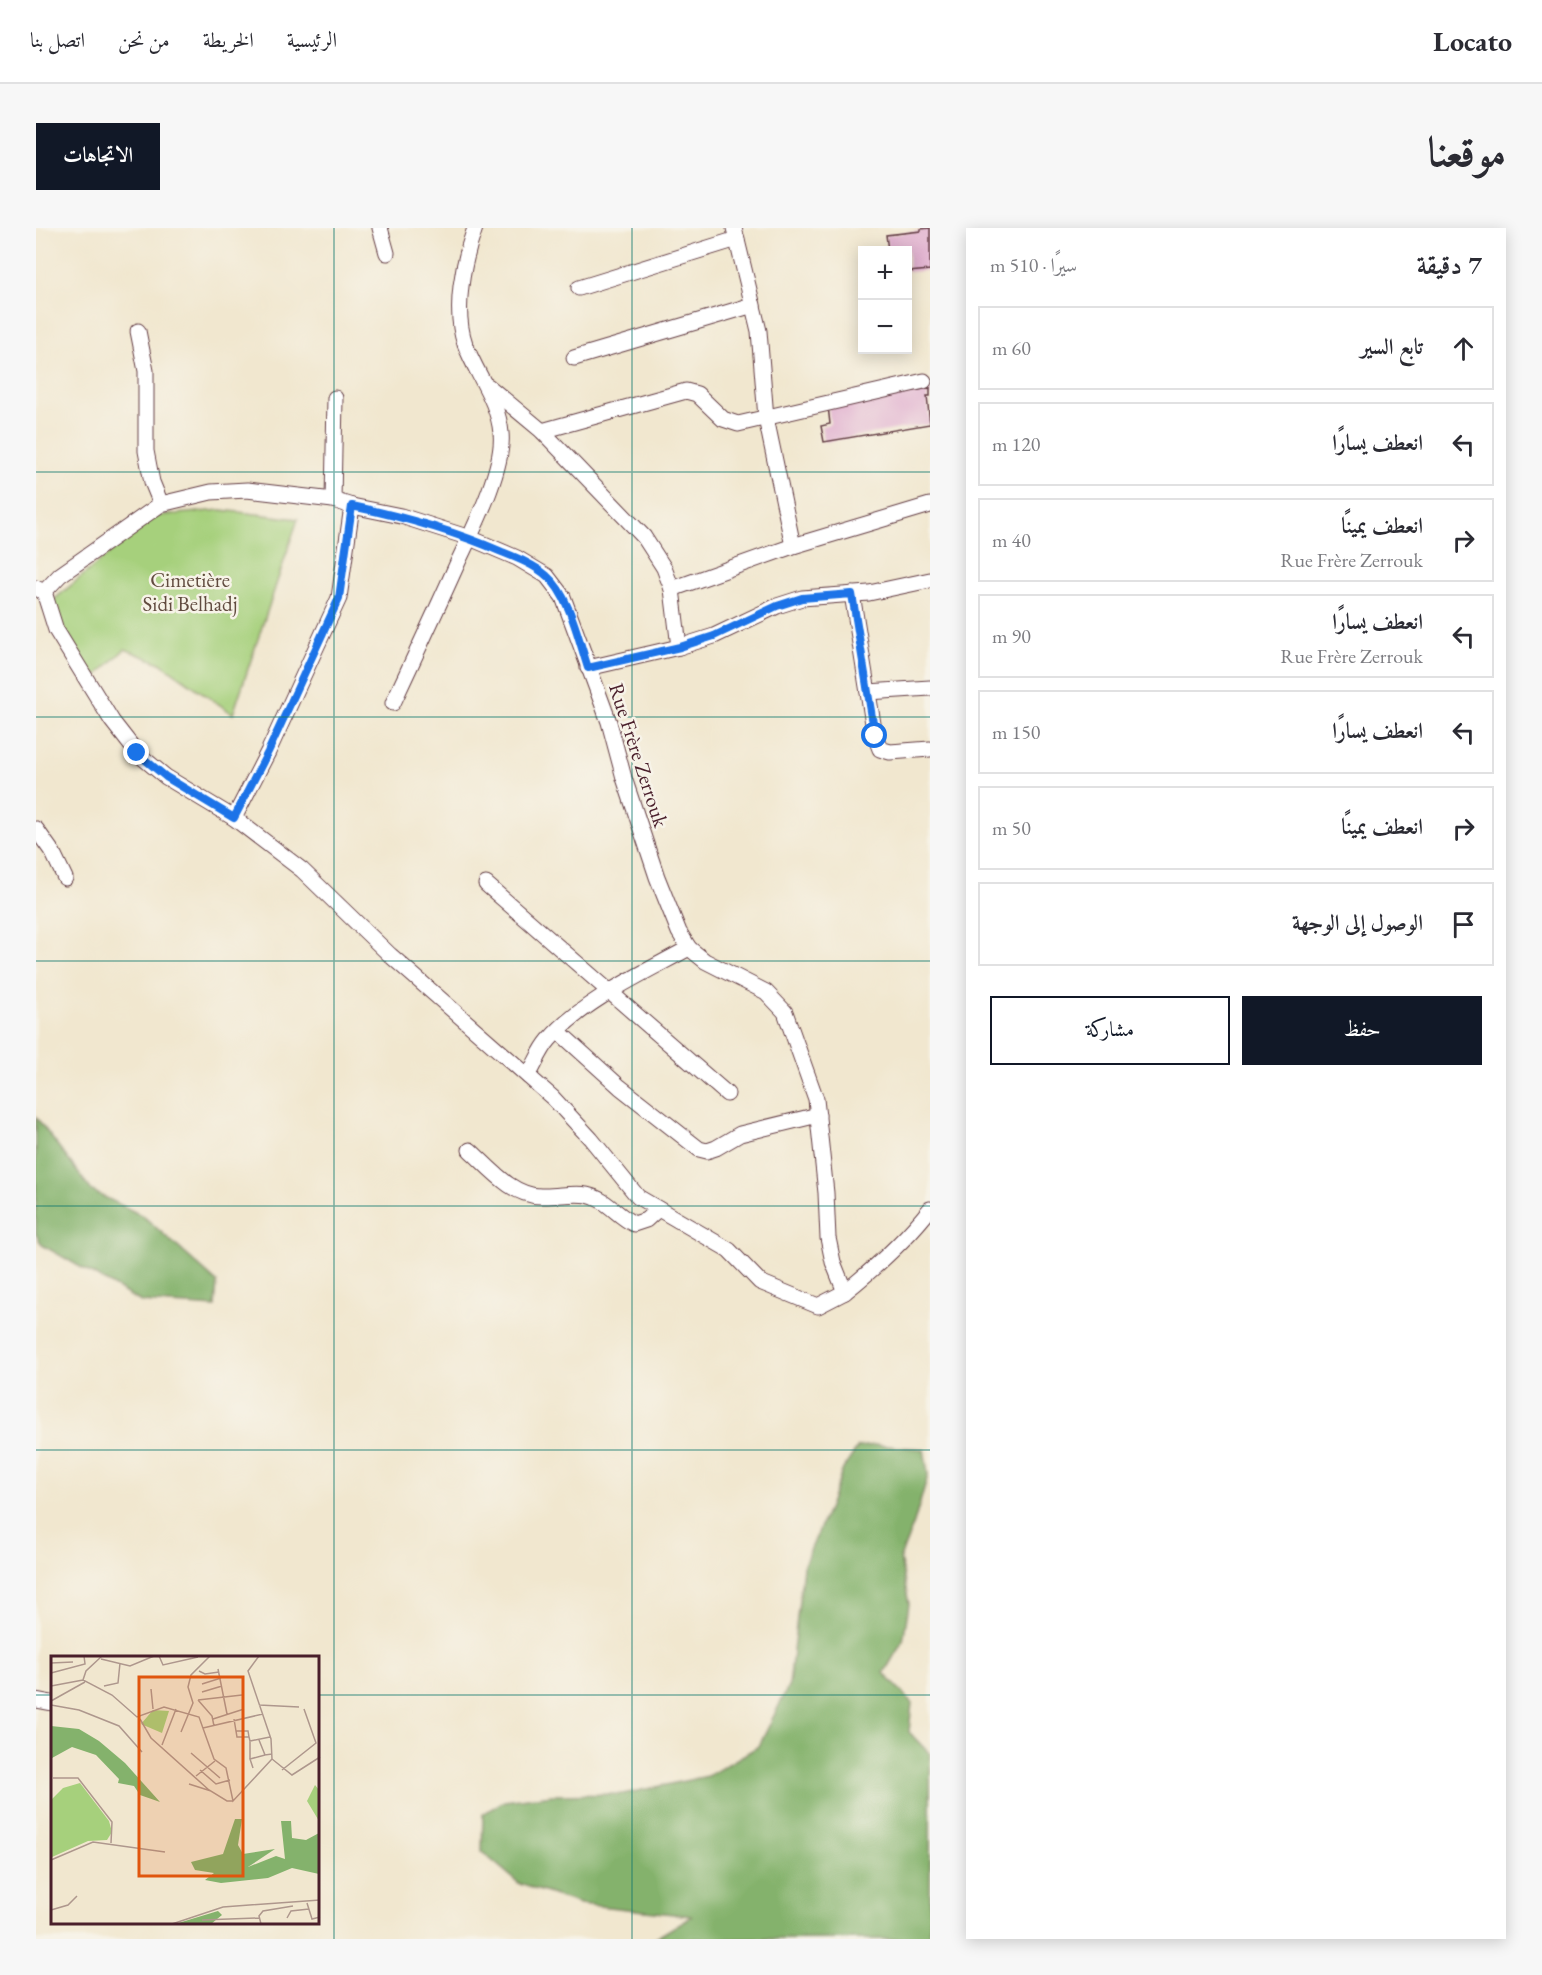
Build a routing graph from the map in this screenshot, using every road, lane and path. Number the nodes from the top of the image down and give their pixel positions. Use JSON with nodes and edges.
{"nodes":[{"id":1,"x":381,"y":228,"type":"edge"},
{"id":2,"x":466,"y":228,"type":"edge"},
{"id":3,"x":475,"y":228,"type":"edge"},
{"id":4,"x":735,"y":234,"type":"edge"},
{"id":5,"x":470,"y":244,"type":"junction"},
{"id":6,"x":387,"y":253,"type":"dead end"},
{"id":7,"x":579,"y":288,"type":"dead end"},
{"id":8,"x":753,"y":305,"type":"junction"},
{"id":9,"x":138,"y":331,"type":"dead end"},
{"id":10,"x":574,"y":358,"type":"dead end"},
{"id":11,"x":924,"y":381,"type":"dead end"},
{"id":12,"x":485,"y":383,"type":"junction"},
{"id":13,"x":335,"y":398,"type":"dead end"},
{"id":14,"x":766,"y":418,"type":"junction"},
{"id":15,"x":542,"y":431,"type":"junction"},
{"id":16,"x":333,"y":500,"type":"junction"},
{"id":17,"x":161,"y":504,"type":"junction"},
{"id":18,"x":930,"y":505,"type":"edge"},
{"id":19,"x":352,"y":506,"type":"junction"},
{"id":20,"x":470,"y":538,"type":"junction"},
{"id":21,"x":793,"y":546,"type":"junction"},
{"id":22,"x":930,"y":580,"type":"edge"},
{"id":23,"x":672,"y":589,"type":"junction"},
{"id":24,"x":40,"y":590,"type":"edge"},
{"id":25,"x":852,"y":594,"type":"junction"},
{"id":26,"x":680,"y":647,"type":"junction"},
{"id":27,"x":588,"y":668,"type":"junction"},
{"id":28,"x":930,"y":688,"type":"edge"},
{"id":29,"x":868,"y":692,"type":"junction"},
{"id":30,"x":393,"y":703,"type":"dead end"},
{"id":31,"x":930,"y":749,"type":"edge"},
{"id":32,"x":234,"y":818,"type":"junction"},
{"id":33,"x":36,"y":829,"type":"edge"},
{"id":34,"x":65,"y":878,"type":"dead end"},
{"id":35,"x":486,"y":884,"type":"dead end"},
{"id":36,"x":689,"y":948,"type":"junction"},
{"id":37,"x":610,"y":993,"type":"junction"},
{"id":38,"x":558,"y":1031,"type":"junction"},
{"id":39,"x":528,"y":1076,"type":"junction"},
{"id":40,"x":728,"y":1094,"type":"dead end"},
{"id":41,"x":818,"y":1115,"type":"junction"},
{"id":42,"x":470,"y":1150,"type":"dead end"},
{"id":43,"x":658,"y":1209,"type":"junction"},
{"id":44,"x":930,"y":1209,"type":"edge"},
{"id":45,"x":845,"y":1292,"type":"junction"},
{"id":46,"x":36,"y":1700,"type":"edge"},
{"id":47,"x":51,"y":1702,"type":"edge"}],
"edges":[{"from":1,"to":6,"type":"street"},
{"from":2,"to":5,"type":"street"},
{"from":3,"to":5,"type":"street"},
{"from":4,"to":7,"type":"street"},
{"from":4,"to":8,"type":"street"},
{"from":5,"to":12,"type":"street"},
{"from":8,"to":10,"type":"street"},
{"from":8,"to":14,"type":"street"},
{"from":9,"to":17,"type":"street"},
{"from":11,"to":14,"type":"street"},
{"from":12,"to":15,"type":"street"},
{"from":12,"to":20,"type":"street"},
{"from":13,"to":16,"type":"street"},
{"from":14,"to":15,"type":"street"},
{"from":14,"to":21,"type":"street"},
{"from":15,"to":23,"type":"street"},
{"from":16,"to":17,"type":"street","name":"Rue Frère Zerrouk"},
{"from":16,"to":19,"type":"street","name":"Rue Frère Zerrouk"},
{"from":17,"to":24,"type":"street","name":"Rue Frère Zerrouk"},
{"from":18,"to":21,"type":"street"},
{"from":19,"to":20,"type":"street","name":"Rue Frère Zerrouk"},
{"from":19,"to":32,"type":"street"},
{"from":20,"to":27,"type":"street","name":"Rue Frère Zerrouk"},
{"from":20,"to":30,"type":"street"},
{"from":21,"to":23,"type":"street"},
{"from":22,"to":25,"type":"street"},
{"from":23,"to":26,"type":"street"},
{"from":24,"to":32,"type":"street"},
{"from":25,"to":26,"type":"street"},
{"from":25,"to":29,"type":"street"},
{"from":26,"to":27,"type":"street"},
{"from":27,"to":36,"type":"street","name":"Rue Frère Zerrouk"},
{"from":28,"to":29,"type":"street"},
{"from":29,"to":31,"type":"street"},
{"from":32,"to":39,"type":"street"},
{"from":33,"to":34,"type":"street"},
{"from":35,"to":37,"type":"street"},
{"from":36,"to":37,"type":"street"},
{"from":36,"to":41,"type":"street","name":"Rue Frère Zerrouk"},
{"from":37,"to":38,"type":"street"},
{"from":37,"to":40,"type":"street"},
{"from":38,"to":39,"type":"street"},
{"from":38,"to":41,"type":"street"},
{"from":39,"to":43,"type":"street"},
{"from":41,"to":45,"type":"street","name":"Rue Frère Zerrouk"},
{"from":42,"to":43,"type":"street"},
{"from":43,"to":45,"type":"street"},
{"from":44,"to":45,"type":"street"},
{"from":46,"to":47,"type":"street"}]}
